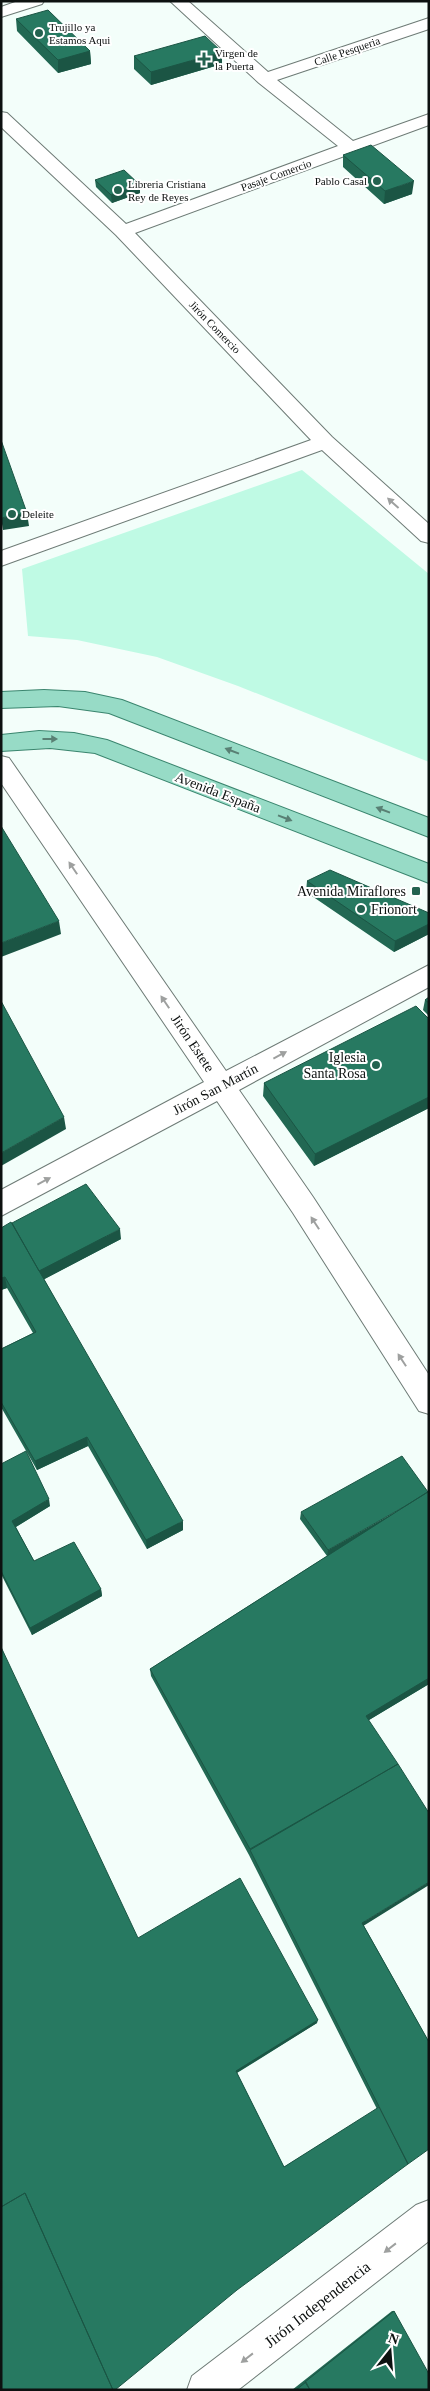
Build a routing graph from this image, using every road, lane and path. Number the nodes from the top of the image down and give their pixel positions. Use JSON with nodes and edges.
{"nodes":[{"id":1,"x":36,"y":1,"type":"edge"},
{"id":2,"x":178,"y":1,"type":"edge"},
{"id":3,"x":1,"y":12,"type":"edge"},
{"id":4,"x":429,"y":22,"type":"edge"},
{"id":5,"x":264,"y":79,"type":"junction"},
{"id":6,"x":1,"y":116,"type":"edge"},
{"id":7,"x":429,"y":119,"type":"edge"},
{"id":8,"x":351,"y":148,"type":"junction"},
{"id":9,"x":123,"y":231,"type":"junction"},
{"id":10,"x":325,"y":442,"type":"junction"},
{"id":11,"x":429,"y":536,"type":"edge"},
{"id":12,"x":1,"y":559,"type":"edge"},
{"id":13,"x":1,"y":700,"type":"edge"},
{"id":14,"x":1,"y":743,"type":"edge"},
{"id":15,"x":1,"y":764,"type":"edge"},
{"id":16,"x":429,"y":828,"type":"edge"},
{"id":17,"x":429,"y":874,"type":"edge"},
{"id":18,"x":429,"y":975,"type":"edge"},
{"id":19,"x":222,"y":1086,"type":"junction"},
{"id":20,"x":1,"y":1204,"type":"edge"},
{"id":21,"x":429,"y":1401,"type":"edge"},
{"id":22,"x":429,"y":2218,"type":"edge"},
{"id":23,"x":206,"y":2390,"type":"edge"}],
"edges":[{"from":1,"to":3,"type":"street"},
{"from":2,"to":5,"type":"street"},
{"from":4,"to":5,"type":"street","name":"Calle Pesqueria"},
{"from":5,"to":8,"type":"street"},
{"from":6,"to":9,"type":"street","name":"Jirón Comercio"},
{"from":7,"to":8,"type":"street","name":"Pasaje Comercio"},
{"from":8,"to":9,"type":"street","name":"Pasaje Comercio"},
{"from":9,"to":10,"type":"street","name":"Jirón Comercio"},
{"from":11,"to":10,"type":"street","name":"Jirón Comercio","one_way":true},
{"from":10,"to":12,"type":"street"},
{"from":16,"to":13,"type":"main road","one_way":true},
{"from":14,"to":17,"type":"main road","name":"Avenida España","one_way":true},
{"from":19,"to":15,"type":"street","name":"Jirón Estete","one_way":true},
{"from":19,"to":18,"type":"street","name":"Jirón San Martín","one_way":true},
{"from":20,"to":19,"type":"street","name":"Jirón San Martín","one_way":true},
{"from":21,"to":19,"type":"street","name":"Jirón Estete","one_way":true},
{"from":22,"to":23,"type":"street","name":"Jirón Independencia","one_way":true}]}
